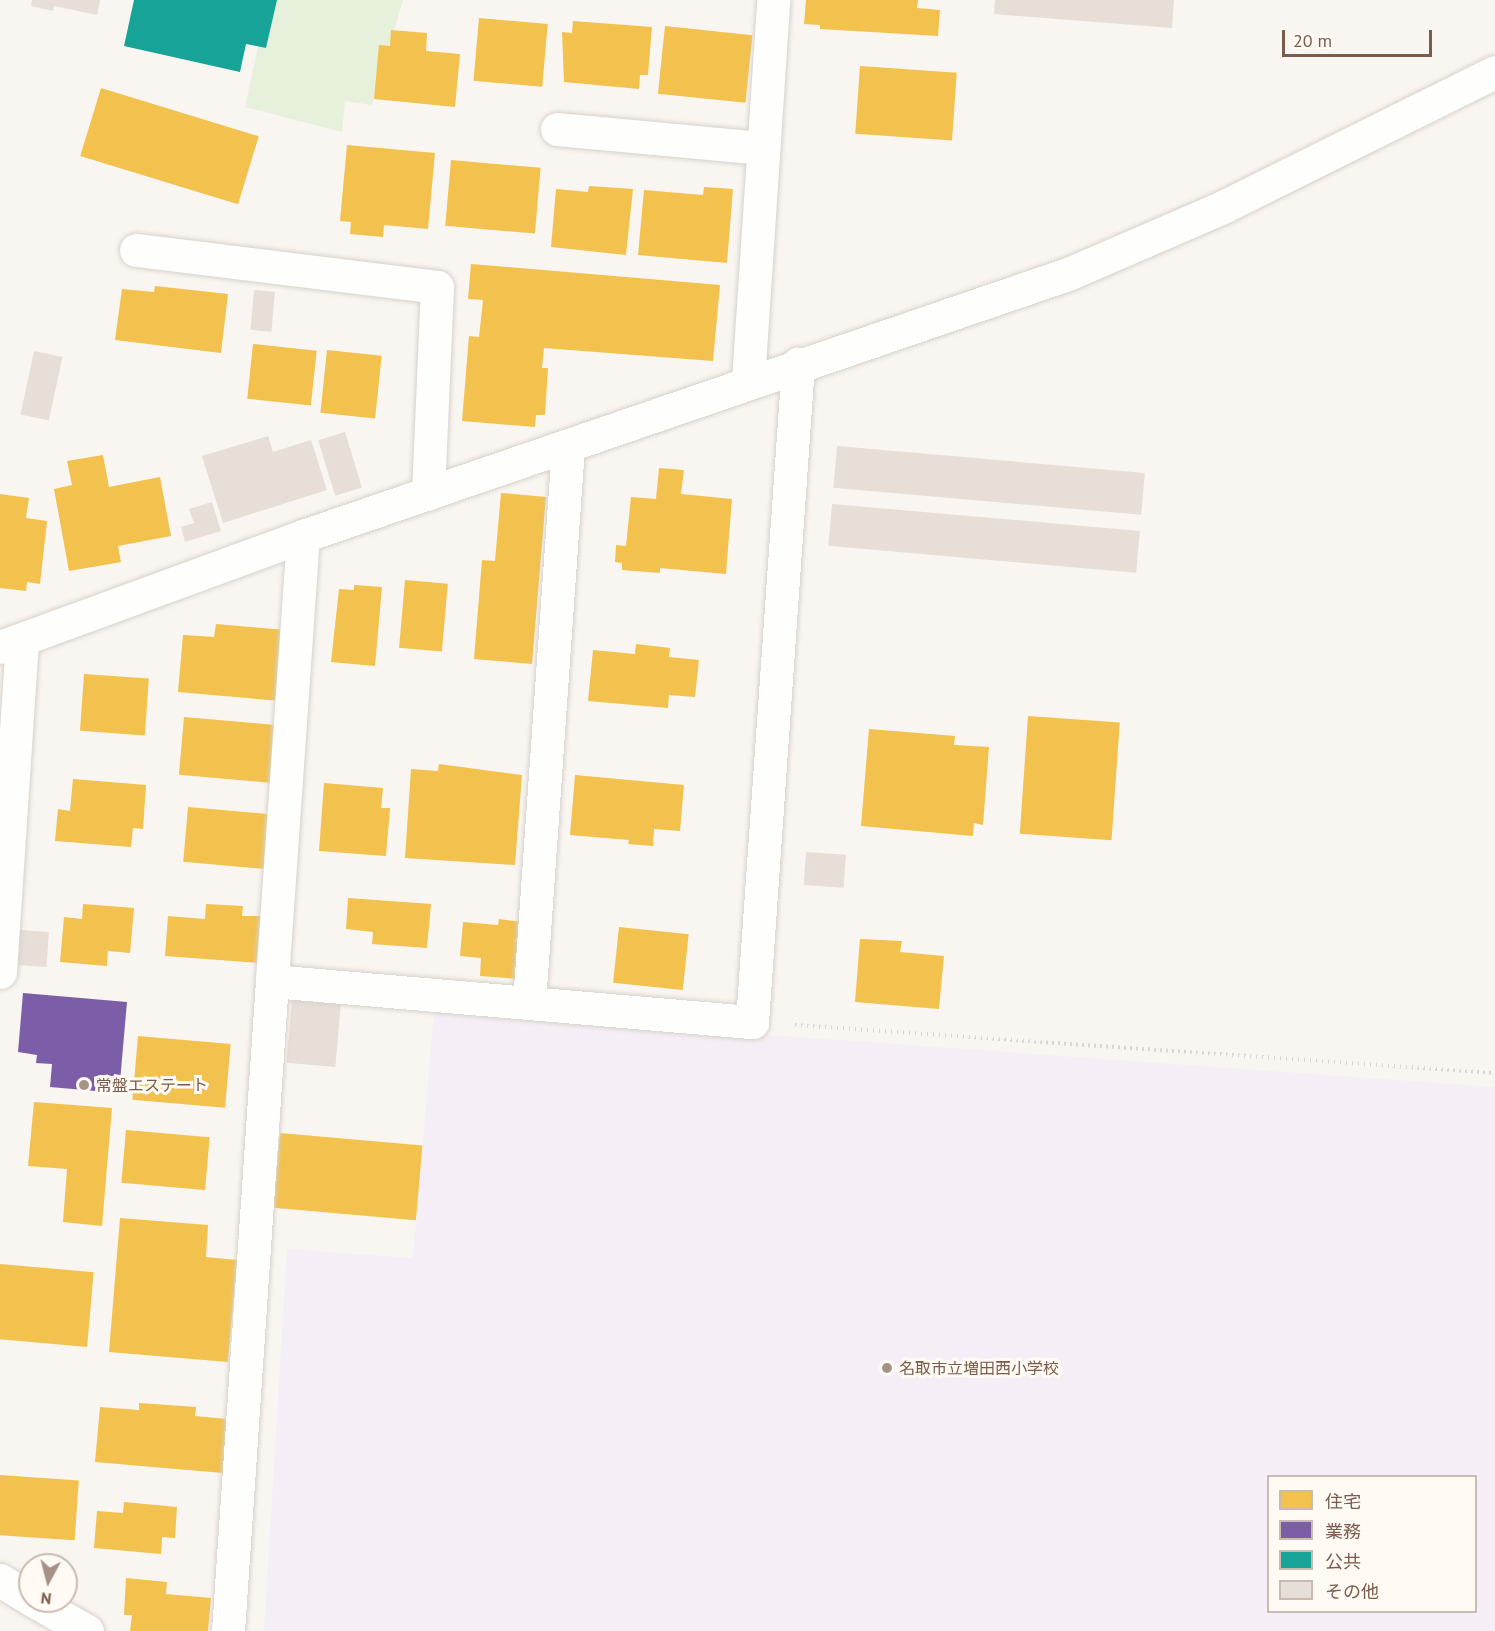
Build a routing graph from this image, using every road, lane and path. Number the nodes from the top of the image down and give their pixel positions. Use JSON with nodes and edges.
{"nodes":[{"id":1,"x":773,"y":0,"type":"edge"},
{"id":2,"x":1495,"y":72,"type":"edge"},
{"id":3,"x":556,"y":129,"type":"dead end"},
{"id":4,"x":764,"y":148,"type":"junction"},
{"id":5,"x":136,"y":250,"type":"dead end"},
{"id":6,"x":798,"y":364,"type":"junction"},
{"id":7,"x":748,"y":381,"type":"junction"},
{"id":8,"x":568,"y":447,"type":"junction"},
{"id":9,"x":428,"y":494,"type":"junction"},
{"id":10,"x":303,"y":536,"type":"junction"},
{"id":11,"x":11,"y":643,"type":"edge"},
{"id":12,"x":0,"y":972,"type":"edge"},
{"id":13,"x":272,"y":981,"type":"junction"},
{"id":14,"x":529,"y":1003,"type":"junction"},
{"id":15,"x":752,"y":1022,"type":"junction"},
{"id":16,"x":1495,"y":1073,"type":"edge"},
{"id":17,"x":0,"y":1580,"type":"edge"},
{"id":18,"x":18,"y":1591,"type":"edge"},
{"id":19,"x":55,"y":1613,"type":"edge"},
{"id":20,"x":87,"y":1631,"type":"edge"},
{"id":21,"x":228,"y":1631,"type":"edge"}],
"edges":[{"from":1,"to":4,"type":"street"},
{"from":2,"to":6,"type":"street"},
{"from":3,"to":4,"type":"street"},
{"from":4,"to":7,"type":"street"},
{"from":5,"to":9,"type":"street"},
{"from":6,"to":7,"type":"street"},
{"from":6,"to":15,"type":"street"},
{"from":7,"to":8,"type":"street"},
{"from":8,"to":9,"type":"street"},
{"from":8,"to":14,"type":"street"},
{"from":9,"to":10,"type":"street"},
{"from":10,"to":11,"type":"street"},
{"from":10,"to":13,"type":"street"},
{"from":11,"to":12,"type":"street"},
{"from":13,"to":14,"type":"street"},
{"from":13,"to":21,"type":"street"},
{"from":14,"to":15,"type":"street"},
{"from":15,"to":16,"type":"path"},
{"from":17,"to":18,"type":"street"},
{"from":19,"to":20,"type":"street"}]}
